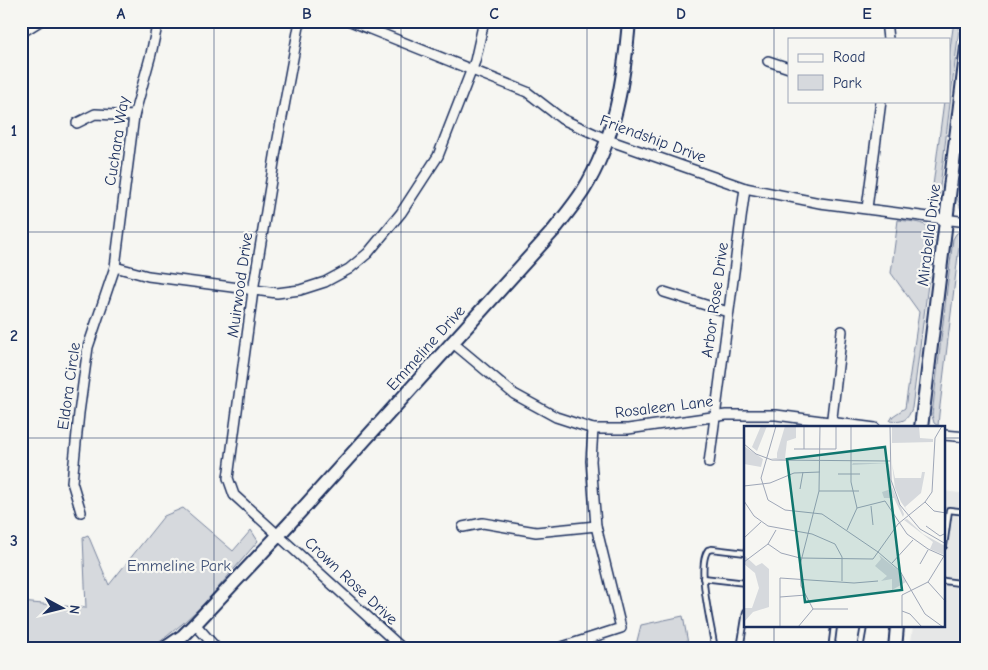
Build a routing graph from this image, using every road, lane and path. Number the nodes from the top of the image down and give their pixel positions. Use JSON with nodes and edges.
{"nodes":[{"id":1,"x":40,"y":21,"type":"edge"},
{"id":2,"x":158,"y":21,"type":"edge"},
{"id":3,"x":300,"y":21,"type":"edge"},
{"id":4,"x":350,"y":21,"type":"edge"},
{"id":5,"x":484,"y":21,"type":"edge"},
{"id":6,"x":629,"y":21,"type":"edge"},
{"id":7,"x":886,"y":21,"type":"edge"},
{"id":8,"x":21,"y":33,"type":"edge"},
{"id":9,"x":888,"y":38,"type":"edge"},
{"id":10,"x":967,"y":47,"type":"edge"},
{"id":11,"x":768,"y":61,"type":"dead end"},
{"id":12,"x":788,"y":68,"type":"edge"},
{"id":13,"x":472,"y":70,"type":"junction"},
{"id":14,"x":881,"y":102,"type":"edge"},
{"id":15,"x":134,"y":116,"type":"junction"},
{"id":16,"x":77,"y":123,"type":"dead end"},
{"id":17,"x":608,"y":140,"type":"junction"},
{"id":18,"x":745,"y":188,"type":"junction"},
{"id":19,"x":868,"y":208,"type":"junction"},
{"id":20,"x":947,"y":219,"type":"junction"},
{"id":21,"x":967,"y":222,"type":"edge"},
{"id":22,"x":115,"y":267,"type":"junction"},
{"id":23,"x":253,"y":291,"type":"junction"},
{"id":24,"x":664,"y":292,"type":"dead end"},
{"id":25,"x":728,"y":312,"type":"junction"},
{"id":26,"x":842,"y":331,"type":"dead end"},
{"id":27,"x":453,"y":343,"type":"junction"},
{"id":28,"x":714,"y":416,"type":"junction"},
{"id":29,"x":832,"y":424,"type":"edge"},
{"id":30,"x":854,"y":426,"type":"edge"},
{"id":31,"x":921,"y":426,"type":"edge"},
{"id":32,"x":593,"y":429,"type":"junction"},
{"id":33,"x":946,"y":434,"type":"edge"},
{"id":34,"x":967,"y":437,"type":"edge"},
{"id":35,"x":710,"y":463,"type":"dead end"},
{"id":36,"x":81,"y":512,"type":"dead end"},
{"id":37,"x":967,"y":512,"type":"edge"},
{"id":38,"x":596,"y":526,"type":"junction"},
{"id":39,"x":463,"y":527,"type":"dead end"},
{"id":40,"x":946,"y":532,"type":"edge"},
{"id":41,"x":279,"y":535,"type":"junction"},
{"id":42,"x":744,"y":553,"type":"edge"},
{"id":43,"x":703,"y":578,"type":"junction"},
{"id":44,"x":946,"y":582,"type":"edge"},
{"id":45,"x":744,"y":583,"type":"edge"},
{"id":46,"x":967,"y":584,"type":"edge"},
{"id":47,"x":195,"y":624,"type":"junction"},
{"id":48,"x":744,"y":624,"type":"edge"},
{"id":49,"x":834,"y":628,"type":"edge"},
{"id":50,"x":864,"y":628,"type":"edge"},
{"id":51,"x":897,"y":628,"type":"edge"},
{"id":52,"x":740,"y":648,"type":"edge"},
{"id":53,"x":164,"y":649,"type":"edge"},
{"id":54,"x":217,"y":649,"type":"edge"},
{"id":55,"x":403,"y":649,"type":"edge"},
{"id":56,"x":556,"y":649,"type":"edge"},
{"id":57,"x":722,"y":649,"type":"edge"},
{"id":58,"x":836,"y":649,"type":"edge"},
{"id":59,"x":860,"y":649,"type":"edge"},
{"id":60,"x":895,"y":649,"type":"edge"}],
"edges":[{"from":1,"to":8,"type":"street"},
{"from":2,"to":15,"type":"street","name":"Cuchara Way"},
{"from":3,"to":23,"type":"street","name":"Muirwood Drive"},
{"from":4,"to":13,"type":"street","name":"Friendship Drive"},
{"from":5,"to":13,"type":"street"},
{"from":6,"to":17,"type":"street","name":"Emmeline Drive"},
{"from":7,"to":9,"type":"street"},
{"from":10,"to":20,"type":"street","name":"Mirabella Drive"},
{"from":11,"to":12,"type":"street"},
{"from":13,"to":17,"type":"street","name":"Friendship Drive"},
{"from":13,"to":23,"type":"street"},
{"from":14,"to":19,"type":"street"},
{"from":15,"to":16,"type":"street"},
{"from":15,"to":22,"type":"street","name":"Cuchara Way"},
{"from":17,"to":18,"type":"street","name":"Friendship Drive"},
{"from":17,"to":27,"type":"street","name":"Emmeline Drive"},
{"from":18,"to":19,"type":"street","name":"Friendship Drive"},
{"from":18,"to":25,"type":"street","name":"Arbor Rose Drive"},
{"from":19,"to":20,"type":"street","name":"Friendship Drive"},
{"from":20,"to":21,"type":"street","name":"Friendship Drive"},
{"from":20,"to":31,"type":"street","name":"Mirabella Drive"},
{"from":22,"to":23,"type":"street"},
{"from":22,"to":36,"type":"street","name":"Eldora Circle"},
{"from":23,"to":41,"type":"street","name":"Muirwood Drive"},
{"from":24,"to":25,"type":"street"},
{"from":25,"to":28,"type":"street","name":"Arbor Rose Drive"},
{"from":26,"to":29,"type":"street"},
{"from":27,"to":32,"type":"street","name":"Rosaleen Lane"},
{"from":27,"to":41,"type":"street","name":"Emmeline Drive"},
{"from":28,"to":29,"type":"street","name":"Rosaleen Lane"},
{"from":28,"to":32,"type":"street","name":"Rosaleen Lane"},
{"from":28,"to":35,"type":"street","name":"Arbor Rose Drive"},
{"from":29,"to":30,"type":"street","name":"Rosaleen Lane"},
{"from":32,"to":38,"type":"street"},
{"from":33,"to":34,"type":"street"},
{"from":37,"to":40,"type":"lane"},
{"from":38,"to":39,"type":"street"},
{"from":38,"to":56,"type":"street"},
{"from":41,"to":47,"type":"street","name":"Emmeline Drive"},
{"from":41,"to":55,"type":"street","name":"Crown Rose Drive"},
{"from":42,"to":43,"type":"lane"},
{"from":43,"to":45,"type":"lane"},
{"from":43,"to":57,"type":"lane"},
{"from":44,"to":46,"type":"lane"},
{"from":47,"to":53,"type":"street","name":"Emmeline Drive"},
{"from":47,"to":54,"type":"street"},
{"from":48,"to":52,"type":"lane"},
{"from":49,"to":58,"type":"lane"},
{"from":50,"to":59,"type":"lane"},
{"from":51,"to":60,"type":"street"},
{"from":52,"to":57,"type":"lane"}]}
